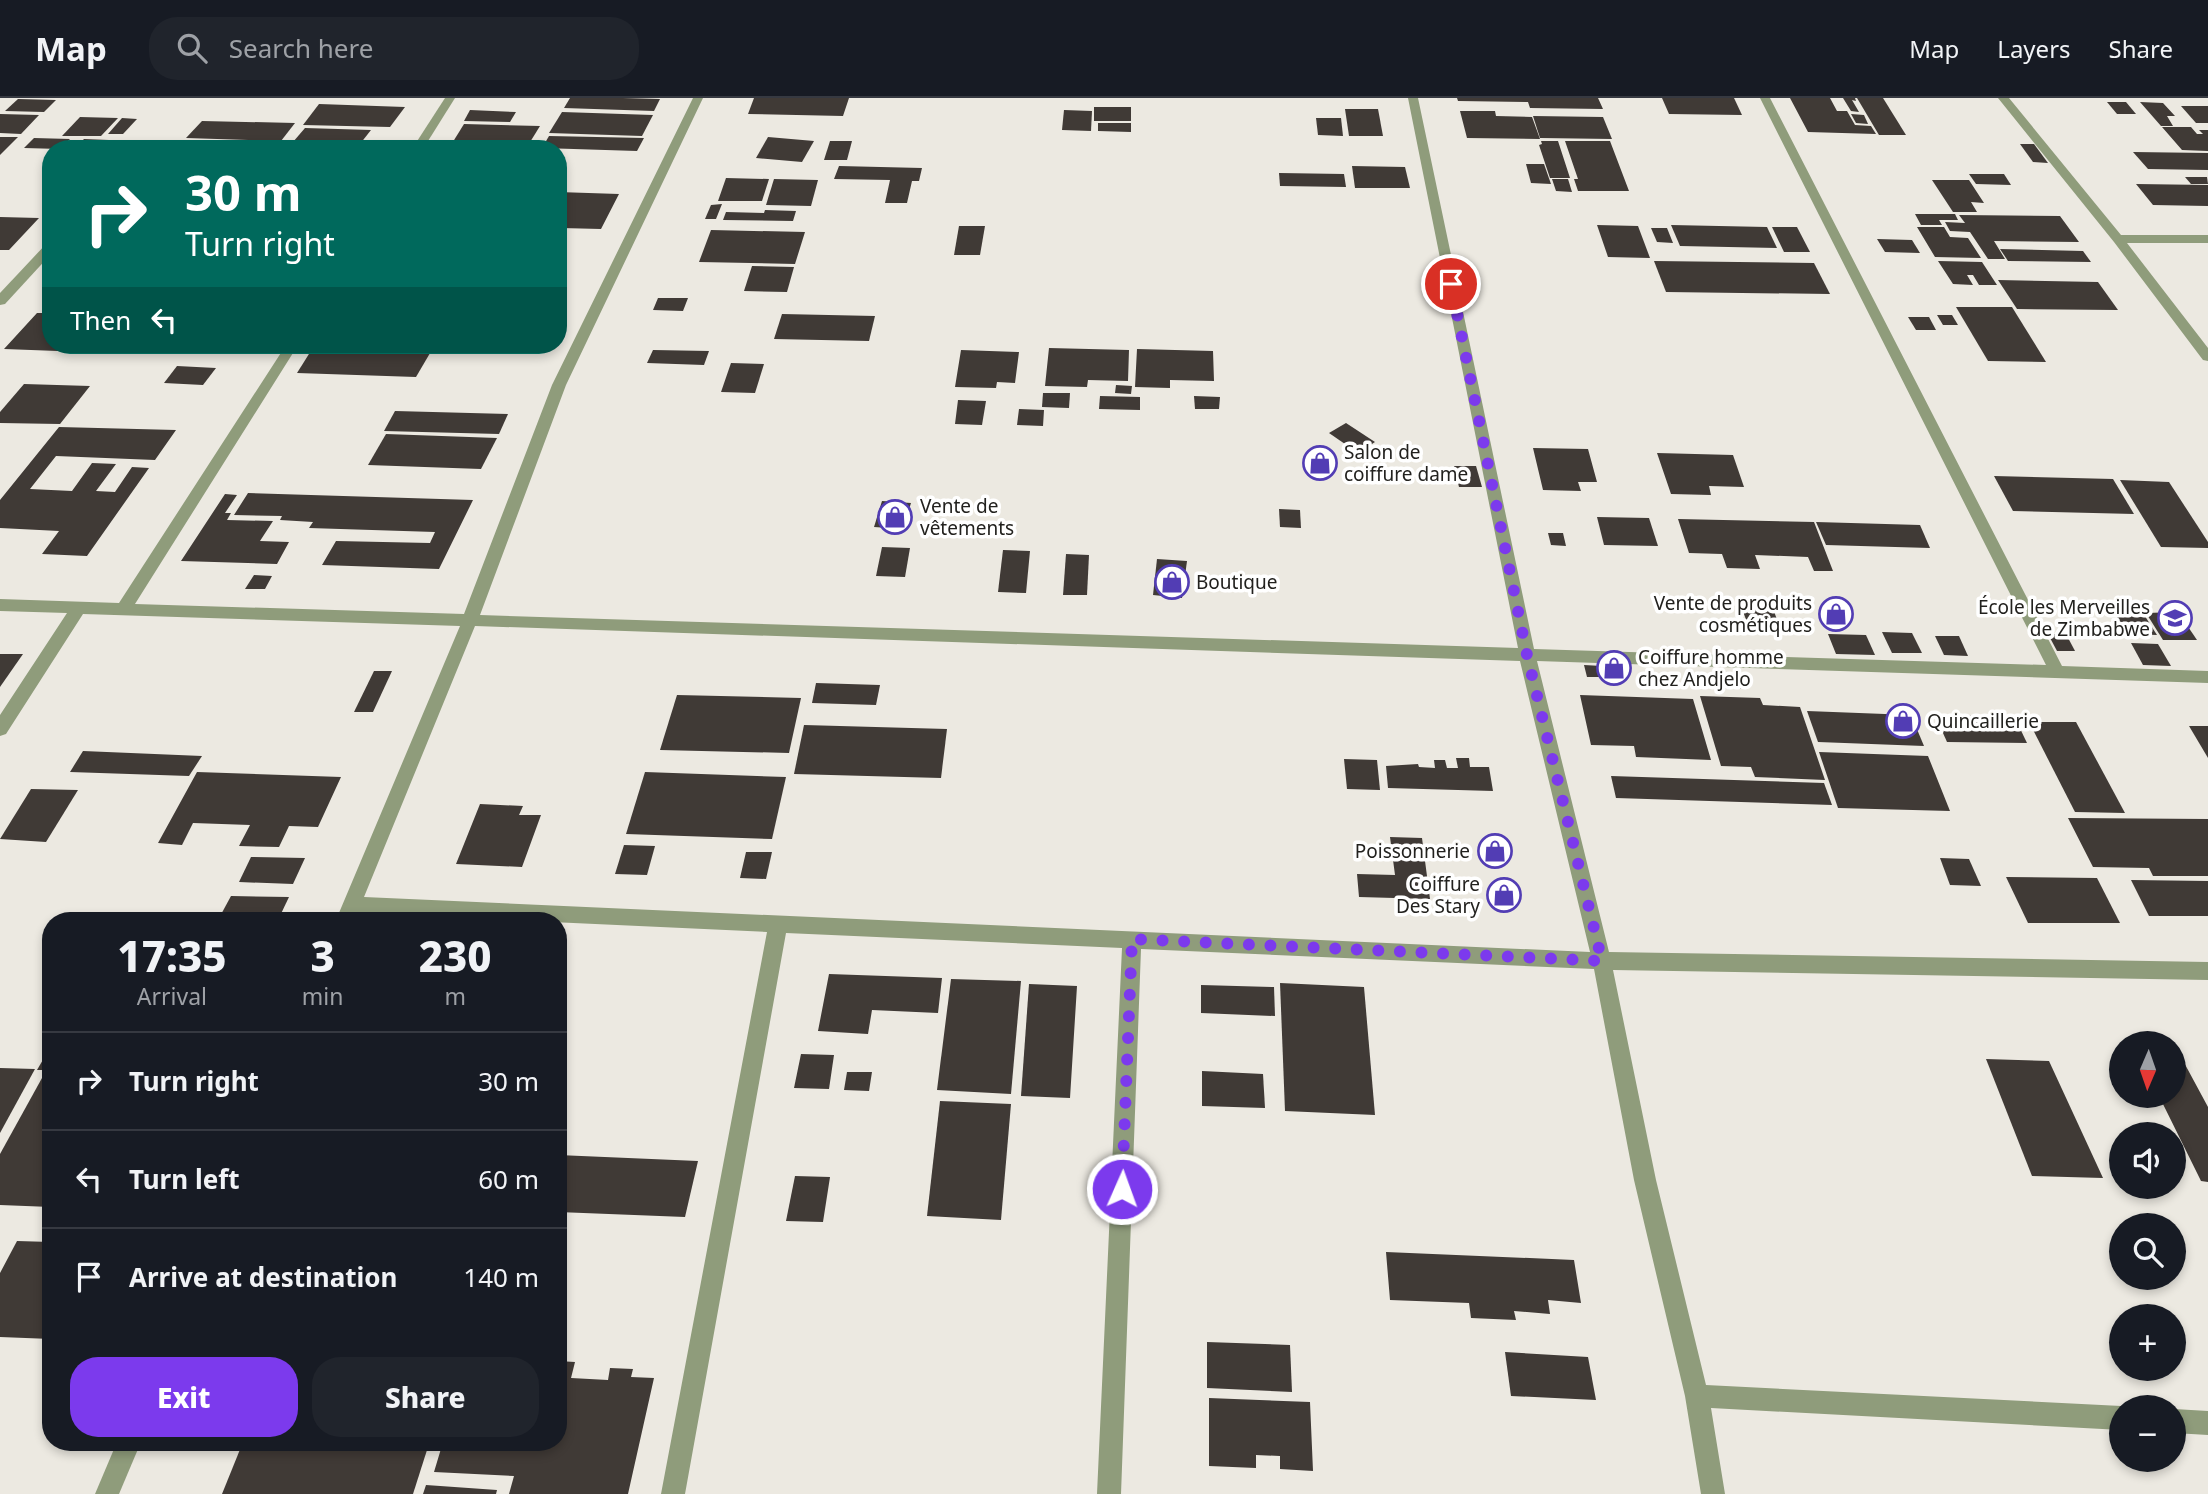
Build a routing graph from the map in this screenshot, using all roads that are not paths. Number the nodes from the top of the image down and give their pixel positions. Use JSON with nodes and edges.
{"nodes":[{"id":1,"x":450,"y":98,"type":"edge"},
{"id":2,"x":698,"y":98,"type":"edge"},
{"id":3,"x":1413,"y":98,"type":"edge"},
{"id":4,"x":1765,"y":98,"type":"edge"},
{"id":5,"x":2003,"y":98,"type":"edge"},
{"id":6,"x":423,"y":140,"type":"edge"},
{"id":7,"x":2118,"y":239,"type":"junction"},
{"id":8,"x":2208,"y":239,"type":"edge"},
{"id":9,"x":42,"y":256,"type":"edge"},
{"id":10,"x":0,"y":301,"type":"edge"},
{"id":11,"x":286,"y":354,"type":"edge"},
{"id":12,"x":2208,"y":357,"type":"edge"},
{"id":13,"x":0,"y":605,"type":"edge"},
{"id":14,"x":79,"y":607,"type":"junction"},
{"id":15,"x":123,"y":609,"type":"junction"},
{"id":16,"x":470,"y":620,"type":"junction"},
{"id":17,"x":1527,"y":655,"type":"junction"},
{"id":18,"x":2056,"y":670,"type":"junction"},
{"id":19,"x":2208,"y":677,"type":"edge"},
{"id":20,"x":0,"y":729,"type":"edge"},
{"id":21,"x":349,"y":912,"type":"edge"},
{"id":22,"x":567,"y":918,"type":"edge"},
{"id":23,"x":778,"y":923,"type":"junction"},
{"id":24,"x":1132,"y":939,"type":"junction"},
{"id":25,"x":1602,"y":961,"type":"junction"},
{"id":26,"x":2208,"y":971,"type":"edge"},
{"id":27,"x":1697,"y":1396,"type":"junction"},
{"id":28,"x":2109,"y":1417,"type":"edge"},
{"id":29,"x":2186,"y":1422,"type":"edge"},
{"id":30,"x":2208,"y":1423,"type":"edge"},
{"id":31,"x":125,"y":1451,"type":"edge"},
{"id":32,"x":107,"y":1494,"type":"edge"},
{"id":33,"x":673,"y":1494,"type":"edge"},
{"id":34,"x":1109,"y":1494,"type":"edge"},
{"id":35,"x":1713,"y":1494,"type":"edge"}],
"edges":[{"from":1,"to":6,"type":"street"},
{"from":2,"to":16,"type":"street"},
{"from":3,"to":17,"type":"street"},
{"from":4,"to":18,"type":"street"},
{"from":5,"to":7,"type":"street"},
{"from":7,"to":8,"type":"street"},
{"from":7,"to":12,"type":"street"},
{"from":9,"to":10,"type":"street"},
{"from":11,"to":15,"type":"street"},
{"from":13,"to":14,"type":"street"},
{"from":14,"to":15,"type":"street"},
{"from":14,"to":20,"type":"street"},
{"from":15,"to":16,"type":"street"},
{"from":16,"to":17,"type":"street"},
{"from":16,"to":21,"type":"street"},
{"from":17,"to":18,"type":"street"},
{"from":17,"to":25,"type":"street"},
{"from":18,"to":19,"type":"street"},
{"from":22,"to":23,"type":"street"},
{"from":23,"to":24,"type":"street"},
{"from":23,"to":33,"type":"street"},
{"from":24,"to":25,"type":"street"},
{"from":24,"to":34,"type":"street"},
{"from":25,"to":26,"type":"street"},
{"from":25,"to":27,"type":"street"},
{"from":27,"to":28,"type":"street"},
{"from":27,"to":35,"type":"street"},
{"from":29,"to":30,"type":"street"},
{"from":31,"to":32,"type":"street"}]}
